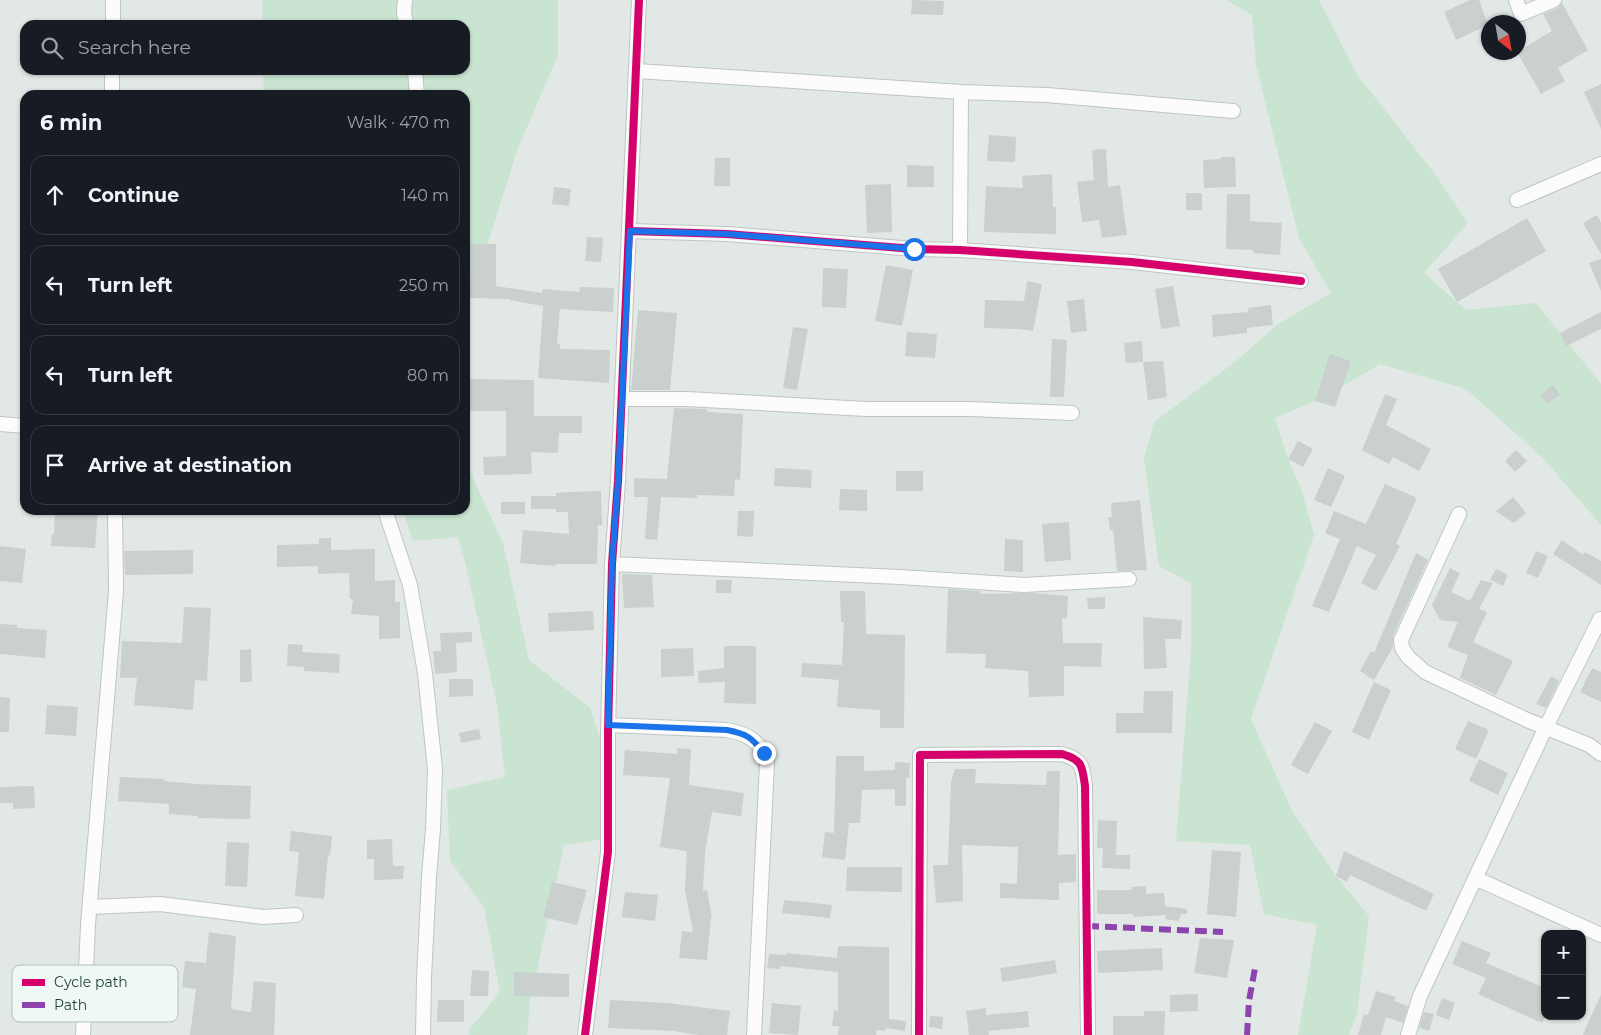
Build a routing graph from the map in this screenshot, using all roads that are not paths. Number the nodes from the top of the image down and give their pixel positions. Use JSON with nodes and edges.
{"nodes":[{"id":1,"x":113,"y":0,"type":"edge"},
{"id":2,"x":405,"y":0,"type":"edge"},
{"id":3,"x":639,"y":0,"type":"edge"},
{"id":4,"x":1516,"y":0,"type":"edge"},
{"id":5,"x":1554,"y":0,"type":"edge"},
{"id":6,"x":113,"y":20,"type":"edge"},
{"id":7,"x":405,"y":20,"type":"edge"},
{"id":8,"x":637,"y":71,"type":"junction"},
{"id":9,"x":112,"y":75,"type":"edge"},
{"id":10,"x":416,"y":75,"type":"edge"},
{"id":11,"x":112,"y":90,"type":"edge"},
{"id":12,"x":417,"y":90,"type":"edge"},
{"id":13,"x":961,"y":92,"type":"junction"},
{"id":14,"x":1233,"y":111,"type":"dead end"},
{"id":15,"x":1601,"y":164,"type":"edge"},
{"id":16,"x":1517,"y":200,"type":"dead end"},
{"id":17,"x":630,"y":231,"type":"junction"},
{"id":18,"x":960,"y":250,"type":"junction"},
{"id":19,"x":1301,"y":281,"type":"dead end"},
{"id":20,"x":622,"y":399,"type":"junction"},
{"id":21,"x":1072,"y":413,"type":"dead end"},
{"id":22,"x":0,"y":424,"type":"edge"},
{"id":23,"x":20,"y":426,"type":"edge"},
{"id":24,"x":1459,"y":514,"type":"dead end"},
{"id":25,"x":115,"y":515,"type":"edge"},
{"id":26,"x":387,"y":515,"type":"edge"},
{"id":27,"x":612,"y":564,"type":"junction"},
{"id":28,"x":1129,"y":579,"type":"dead end"},
{"id":29,"x":1600,"y":619,"type":"edge"},
{"id":30,"x":608,"y":725,"type":"junction"},
{"id":31,"x":1543,"y":734,"type":"junction"},
{"id":32,"x":1601,"y":754,"type":"edge"},
{"id":33,"x":1475,"y":878,"type":"junction"},
{"id":34,"x":90,"y":907,"type":"junction"},
{"id":35,"x":296,"y":915,"type":"dead end"},
{"id":36,"x":1601,"y":935,"type":"edge"},
{"id":37,"x":87,"y":965,"type":"edge"},
{"id":38,"x":84,"y":1022,"type":"edge"},
{"id":39,"x":1410,"y":1028,"type":"edge"},
{"id":40,"x":83,"y":1035,"type":"edge"},
{"id":41,"x":423,"y":1035,"type":"edge"},
{"id":42,"x":585,"y":1035,"type":"edge"},
{"id":43,"x":754,"y":1035,"type":"edge"},
{"id":44,"x":919,"y":1035,"type":"edge"},
{"id":45,"x":1088,"y":1035,"type":"edge"},
{"id":46,"x":1419,"y":1035,"type":"edge"}],
"edges":[{"from":1,"to":6,"type":"street"},
{"from":2,"to":7,"type":"street"},
{"from":3,"to":8,"type":"street"},
{"from":4,"to":5,"type":"street"},
{"from":8,"to":13,"type":"street"},
{"from":8,"to":17,"type":"street"},
{"from":9,"to":11,"type":"street"},
{"from":10,"to":12,"type":"street"},
{"from":13,"to":14,"type":"street"},
{"from":13,"to":18,"type":"street"},
{"from":15,"to":16,"type":"street"},
{"from":17,"to":18,"type":"street"},
{"from":17,"to":20,"type":"street"},
{"from":18,"to":19,"type":"street"},
{"from":20,"to":21,"type":"street"},
{"from":20,"to":27,"type":"street"},
{"from":22,"to":23,"type":"street"},
{"from":24,"to":31,"type":"street"},
{"from":25,"to":34,"type":"street"},
{"from":26,"to":41,"type":"street"},
{"from":27,"to":28,"type":"street"},
{"from":27,"to":30,"type":"street"},
{"from":29,"to":31,"type":"street"},
{"from":30,"to":42,"type":"street"},
{"from":30,"to":43,"type":"street"},
{"from":31,"to":32,"type":"street"},
{"from":31,"to":33,"type":"street"},
{"from":33,"to":36,"type":"street"},
{"from":33,"to":39,"type":"street"},
{"from":34,"to":35,"type":"street"},
{"from":34,"to":37,"type":"street"},
{"from":38,"to":40,"type":"street"},
{"from":39,"to":46,"type":"street"},
{"from":44,"to":45,"type":"street"}]}
